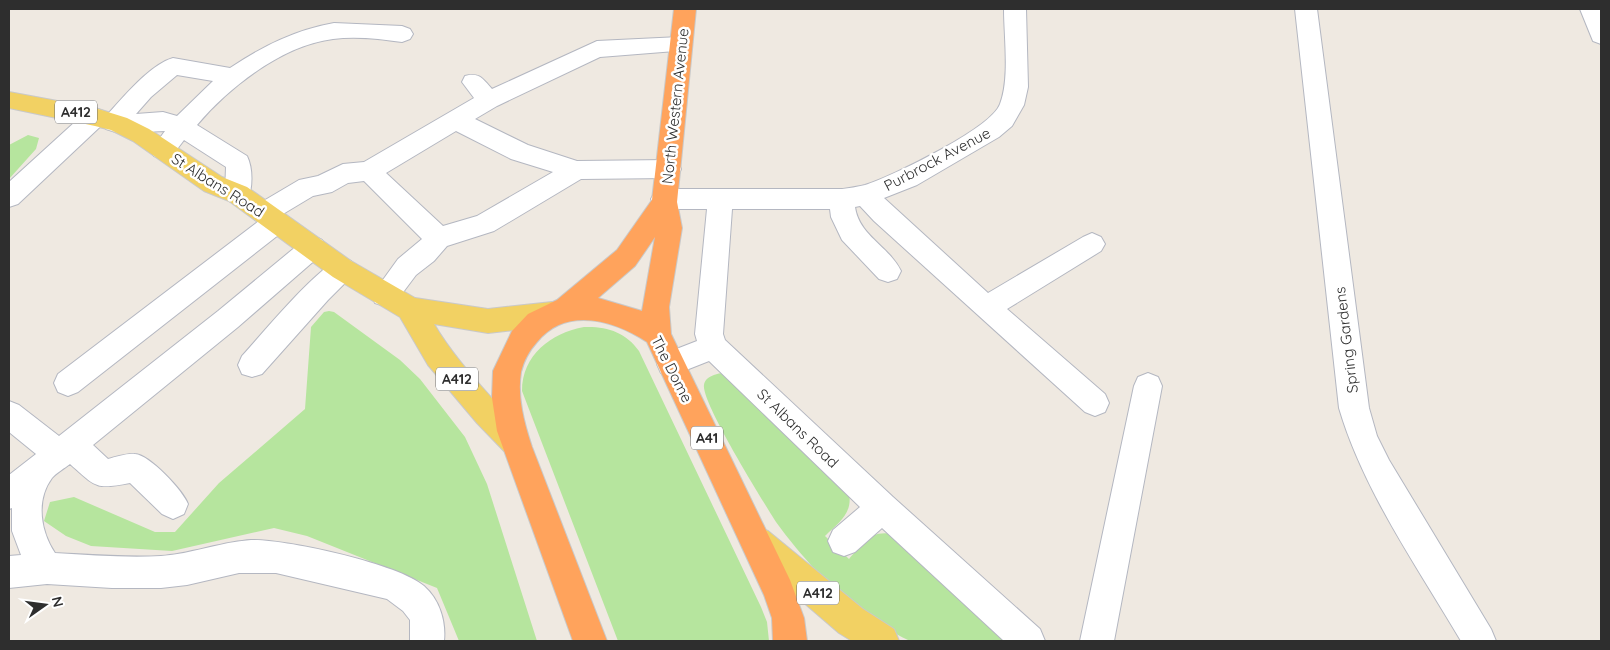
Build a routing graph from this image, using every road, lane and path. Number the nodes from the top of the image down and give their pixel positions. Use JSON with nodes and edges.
{"nodes":[{"id":1,"x":685,"y":9,"type":"edge"},
{"id":2,"x":1015,"y":9,"type":"edge"},
{"id":3,"x":1306,"y":9,"type":"edge"},
{"id":4,"x":1590,"y":9,"type":"edge"},
{"id":5,"x":1601,"y":10,"type":"edge"},
{"id":6,"x":402,"y":34,"type":"dead end"},
{"id":7,"x":1601,"y":36,"type":"edge"},
{"id":8,"x":680,"y":45,"type":"junction"},
{"id":9,"x":236,"y":77,"type":"junction"},
{"id":10,"x":472,"y":82,"type":"dead end"},
{"id":11,"x":9,"y":100,"type":"edge"},
{"id":12,"x":489,"y":100,"type":"junction"},
{"id":13,"x":456,"y":120,"type":"junction"},
{"id":14,"x":109,"y":121,"type":"junction"},
{"id":15,"x":182,"y":127,"type":"junction"},
{"id":16,"x":163,"y":150,"type":"junction"},
{"id":17,"x":669,"y":169,"type":"junction"},
{"id":18,"x":577,"y":170,"type":"junction"},
{"id":19,"x":369,"y":171,"type":"junction"},
{"id":20,"x":238,"y":194,"type":"junction"},
{"id":21,"x":9,"y":197,"type":"edge"},
{"id":22,"x":854,"y":197,"type":"junction"},
{"id":23,"x":720,"y":199,"type":"junction"},
{"id":24,"x":664,"y":201,"type":"junction"},
{"id":25,"x":274,"y":220,"type":"junction"},
{"id":26,"x":438,"y":238,"type":"junction"},
{"id":27,"x":1092,"y":244,"type":"dead end"},
{"id":28,"x":313,"y":247,"type":"junction"},
{"id":29,"x":342,"y":269,"type":"junction"},
{"id":30,"x":888,"y":271,"type":"dead end"},
{"id":31,"x":385,"y":295,"type":"junction"},
{"id":32,"x":986,"y":308,"type":"junction"},
{"id":33,"x":410,"y":309,"type":"junction"},
{"id":34,"x":559,"y":312,"type":"junction"},
{"id":35,"x":657,"y":334,"type":"junction"},
{"id":36,"x":713,"y":347,"type":"junction"},
{"id":37,"x":671,"y":364,"type":"junction"},
{"id":38,"x":252,"y":365,"type":"dead end"},
{"id":39,"x":68,"y":383,"type":"dead end"},
{"id":40,"x":1148,"y":386,"type":"dead end"},
{"id":41,"x":1095,"y":403,"type":"dead end"},
{"id":42,"x":9,"y":414,"type":"edge"},
{"id":43,"x":514,"y":441,"type":"junction"},
{"id":44,"x":57,"y":456,"type":"junction"},
{"id":45,"x":9,"y":494,"type":"edge"},
{"id":46,"x":173,"y":504,"type":"dead end"},
{"id":47,"x":882,"y":508,"type":"junction"},
{"id":48,"x":844,"y":541,"type":"dead end"},
{"id":49,"x":757,"y":542,"type":"junction"},
{"id":50,"x":47,"y":568,"type":"junction"},
{"id":51,"x":9,"y":572,"type":"edge"},
{"id":52,"x":427,"y":641,"type":"edge"},
{"id":53,"x":590,"y":641,"type":"edge"},
{"id":54,"x":790,"y":641,"type":"edge"},
{"id":55,"x":882,"y":641,"type":"edge"},
{"id":56,"x":1028,"y":641,"type":"edge"},
{"id":57,"x":1097,"y":641,"type":"edge"},
{"id":58,"x":1479,"y":641,"type":"edge"}],
"edges":[{"from":1,"to":8,"type":"highway","name":"North Western Avenue","number":"A41"},
{"from":2,"to":22,"type":"street","name":"Purbrock Avenue"},
{"from":3,"to":58,"type":"street","name":"Spring Gardens"},
{"from":4,"to":5,"type":"street"},
{"from":4,"to":7,"type":"street"},
{"from":6,"to":9,"type":"street"},
{"from":8,"to":12,"type":"street"},
{"from":8,"to":17,"type":"highway","name":"North Western Avenue","number":"A41"},
{"from":9,"to":14,"type":"street"},
{"from":9,"to":15,"type":"street"},
{"from":10,"to":12,"type":"street"},
{"from":11,"to":14,"type":"main road","name":"St Albans Road","number":"A412"},
{"from":12,"to":13,"type":"street"},
{"from":13,"to":18,"type":"street"},
{"from":13,"to":19,"type":"street"},
{"from":14,"to":15,"type":"street"},
{"from":14,"to":16,"type":"main road","name":"St Albans Road","number":"A412"},
{"from":14,"to":21,"type":"street"},
{"from":15,"to":16,"type":"street"},
{"from":15,"to":20,"type":"street"},
{"from":16,"to":20,"type":"main road","name":"St Albans Road","number":"A412"},
{"from":17,"to":18,"type":"street"},
{"from":17,"to":24,"type":"highway","name":"North Western Avenue","number":"A41"},
{"from":18,"to":26,"type":"street"},
{"from":19,"to":25,"type":"street"},
{"from":19,"to":26,"type":"street"},
{"from":20,"to":25,"type":"main road","name":"St Albans Road","number":"A412"},
{"from":22,"to":23,"type":"street","name":"Purbrock Avenue"},
{"from":22,"to":30,"type":"street"},
{"from":22,"to":32,"type":"street"},
{"from":23,"to":24,"type":"street","name":"Purbrock Avenue"},
{"from":23,"to":36,"type":"street"},
{"from":24,"to":34,"type":"highway","name":"North Western Avenue","number":"A41"},
{"from":24,"to":35,"type":"highway","name":"North Western Avenue","number":"A41"},
{"from":25,"to":28,"type":"main road","name":"St Albans Road","number":"A412"},
{"from":25,"to":39,"type":"street"},
{"from":26,"to":31,"type":"street"},
{"from":27,"to":32,"type":"street"},
{"from":28,"to":29,"type":"main road","name":"St Albans Road","number":"A412"},
{"from":28,"to":44,"type":"street"},
{"from":29,"to":31,"type":"main road","name":"St Albans Road","number":"A412"},
{"from":29,"to":38,"type":"street"},
{"from":31,"to":33,"type":"main road","name":"St Albans Road","number":"A412"},
{"from":32,"to":41,"type":"street"},
{"from":33,"to":34,"type":"main road","name":"St Albans Road","number":"A412"},
{"from":33,"to":43,"type":"main road","name":"St Albans Road","number":"A412"},
{"from":34,"to":35,"type":"highway","name":"The Dome"},
{"from":34,"to":43,"type":"highway","number":"A41"},
{"from":35,"to":37,"type":"highway","name":"The Dome","number":"A41"},
{"from":36,"to":37,"type":"street"},
{"from":36,"to":47,"type":"street","name":"St Albans Road"},
{"from":37,"to":49,"type":"highway","name":"The Dome","number":"A41"},
{"from":40,"to":57,"type":"street"},
{"from":42,"to":44,"type":"street"},
{"from":43,"to":53,"type":"highway","number":"A41"},
{"from":44,"to":45,"type":"street"},
{"from":44,"to":46,"type":"street"},
{"from":44,"to":50,"type":"street"},
{"from":47,"to":48,"type":"street"},
{"from":47,"to":56,"type":"street","name":"St Albans Road"},
{"from":49,"to":54,"type":"highway","name":"The Dome","number":"A41"},
{"from":49,"to":55,"type":"main road","number":"A412"},
{"from":50,"to":51,"type":"street"},
{"from":50,"to":52,"type":"street"}]}
